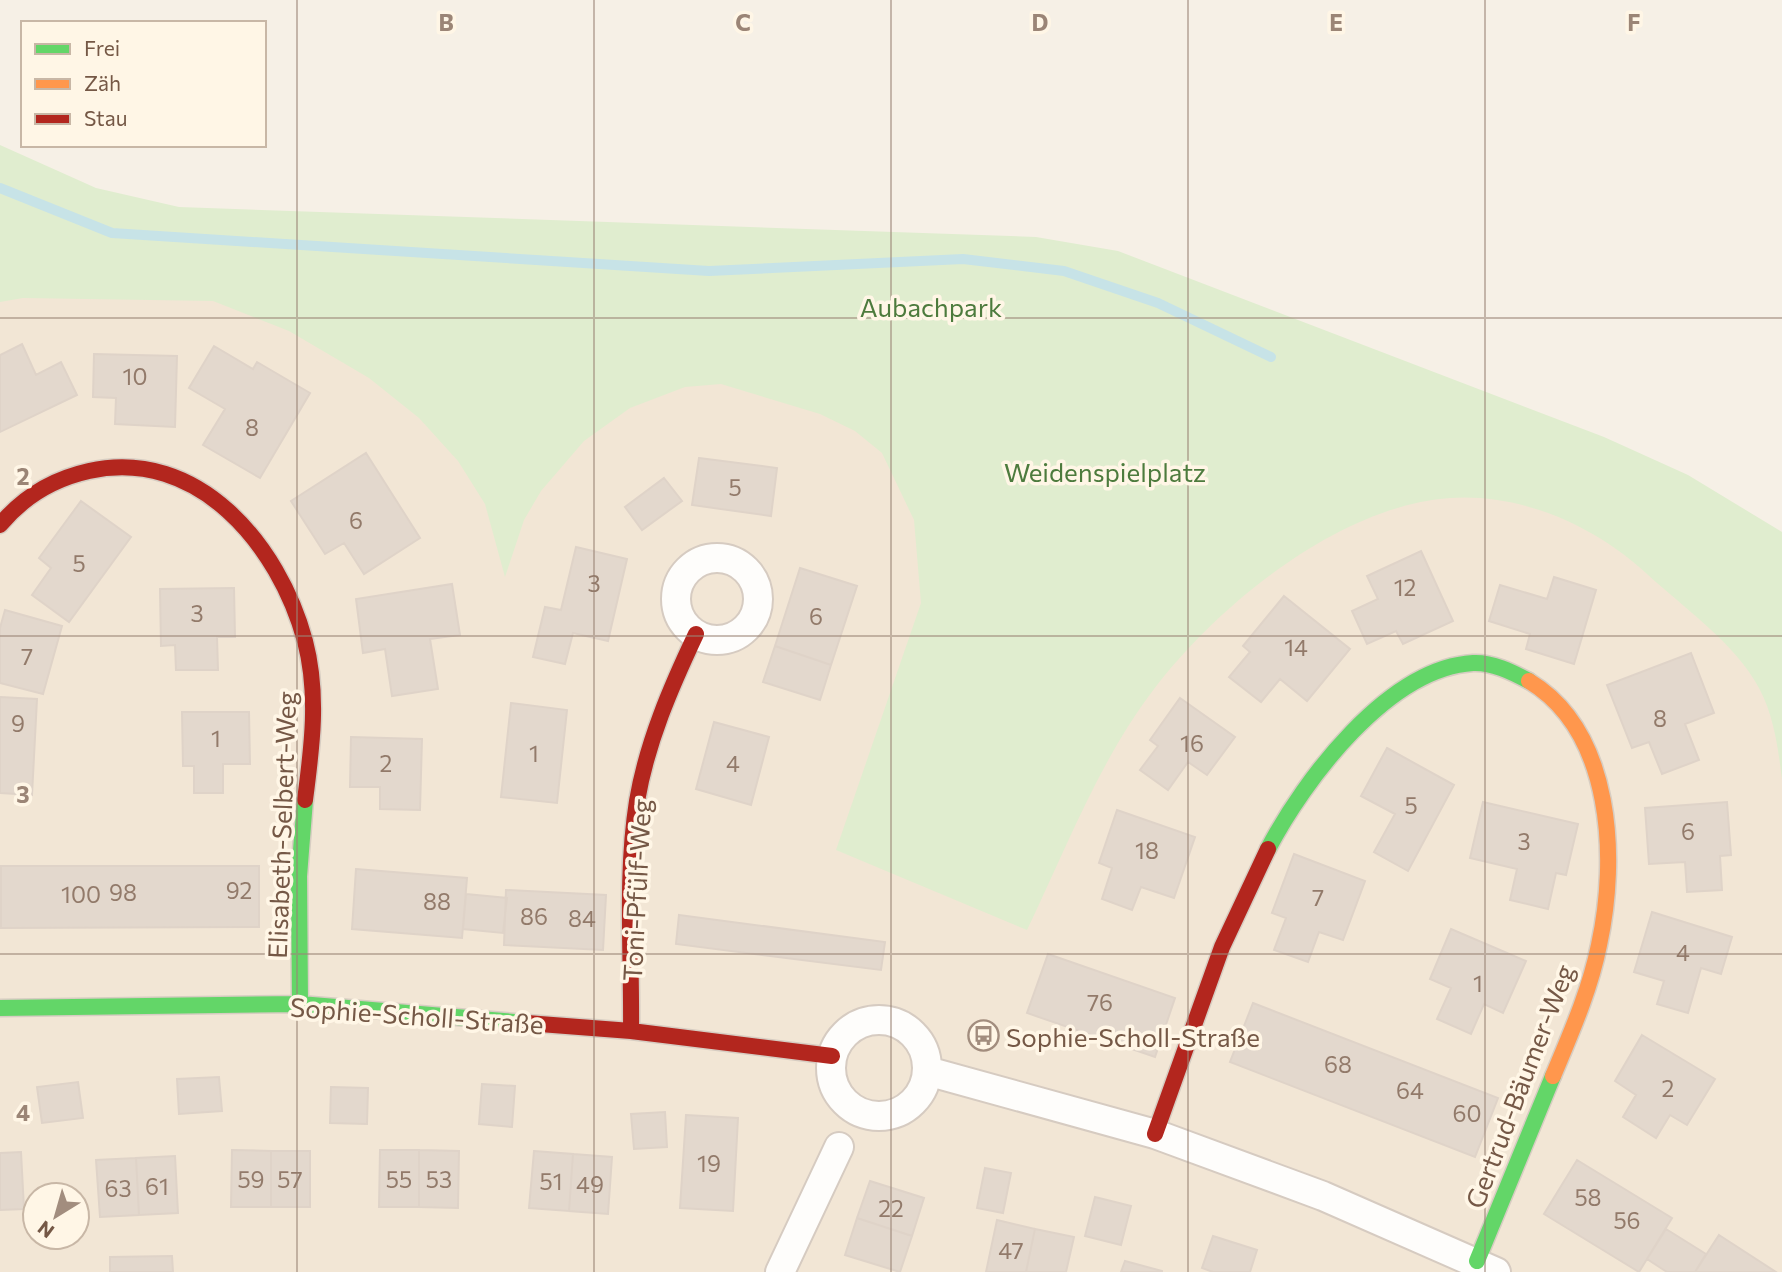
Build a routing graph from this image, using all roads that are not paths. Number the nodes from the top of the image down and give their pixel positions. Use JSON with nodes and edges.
{"nodes":[{"id":1,"x":0,"y":525,"type":"edge"},
{"id":2,"x":696,"y":634,"type":"dead end"},
{"id":3,"x":300,"y":1004,"type":"junction"},
{"id":4,"x":0,"y":1008,"type":"edge"},
{"id":5,"x":631,"y":1031,"type":"junction"},
{"id":6,"x":832,"y":1056,"type":"junction"},
{"id":7,"x":927,"y":1071,"type":"junction"},
{"id":8,"x":1155,"y":1134,"type":"junction"},
{"id":9,"x":839,"y":1147,"type":"dead end"},
{"id":10,"x":1486,"y":1267,"type":"edge"},
{"id":11,"x":780,"y":1272,"type":"edge"}],
"edges":[{"from":1,"to":3,"type":"street","name":"Elisabeth-Selbert-Weg"},
{"from":2,"to":5,"type":"street","name":"Toni-Pfülf-Weg"},
{"from":3,"to":4,"type":"street","name":"Sophie-Scholl-Straße"},
{"from":3,"to":5,"type":"street","name":"Sophie-Scholl-Straße"},
{"from":5,"to":6,"type":"street","name":"Sophie-Scholl-Straße"},
{"from":6,"to":7,"type":"street"},
{"from":6,"to":7,"type":"street"},
{"from":7,"to":8,"type":"street"},
{"from":8,"to":10,"type":"street"},
{"from":8,"to":10,"type":"street","name":"Gertrud-Bäumer-Weg"},
{"from":9,"to":11,"type":"street"}]}
